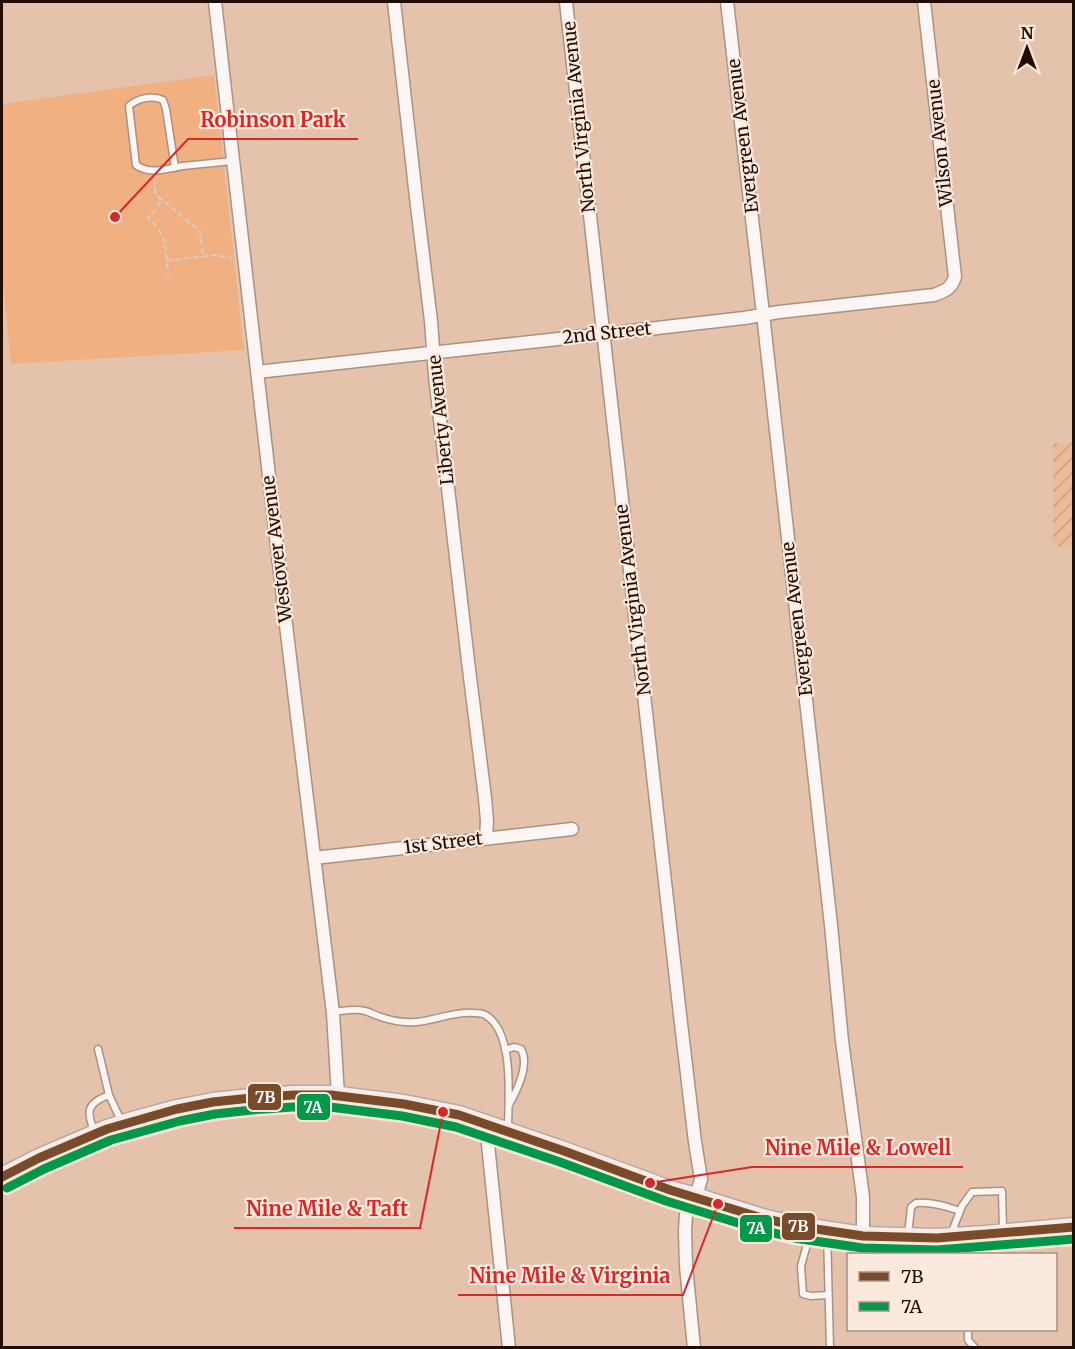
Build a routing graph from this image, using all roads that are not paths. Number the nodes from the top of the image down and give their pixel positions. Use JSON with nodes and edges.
{"nodes":[{"id":1,"x":215,"y":2,"type":"edge"},
{"id":2,"x":394,"y":2,"type":"edge"},
{"id":3,"x":566,"y":2,"type":"edge"},
{"id":4,"x":727,"y":2,"type":"edge"},
{"id":5,"x":924,"y":2,"type":"edge"},
{"id":6,"x":232,"y":161,"type":"junction"},
{"id":7,"x":175,"y":168,"type":"junction"},
{"id":8,"x":953,"y":284,"type":"joint"},
{"id":9,"x":763,"y":314,"type":"junction"},
{"id":10,"x":603,"y":334,"type":"junction"},
{"id":11,"x":434,"y":352,"type":"junction"},
{"id":12,"x":257,"y":372,"type":"junction"},
{"id":13,"x":572,"y":829,"type":"dead end"},
{"id":14,"x":486,"y":838,"type":"junction"},
{"id":15,"x":314,"y":858,"type":"junction"},
{"id":16,"x":333,"y":1012,"type":"junction"},
{"id":17,"x":98,"y":1049,"type":"dead end"},
{"id":18,"x":505,"y":1050,"type":"junction"},
{"id":19,"x":109,"y":1095,"type":"junction"},
{"id":20,"x":338,"y":1096,"type":"junction"},
{"id":21,"x":508,"y":1107,"type":"junction"},
{"id":22,"x":122,"y":1124,"type":"junction"},
{"id":23,"x":486,"y":1125,"type":"junction"},
{"id":24,"x":508,"y":1132,"type":"junction"},
{"id":25,"x":95,"y":1134,"type":"junction"},
{"id":26,"x":2,"y":1177,"type":"edge"},
{"id":27,"x":696,"y":1197,"type":"junction"},
{"id":28,"x":960,"y":1211,"type":"junction"},
{"id":29,"x":1074,"y":1227,"type":"edge"},
{"id":30,"x":818,"y":1229,"type":"junction"},
{"id":31,"x":1004,"y":1234,"type":"junction"},
{"id":32,"x":863,"y":1236,"type":"junction"},
{"id":33,"x":949,"y":1237,"type":"junction"},
{"id":34,"x":908,"y":1238,"type":"junction"},
{"id":35,"x":968,"y":1245,"type":"edge"},
{"id":36,"x":828,"y":1295,"type":"junction"},
{"id":37,"x":968,"y":1331,"type":"edge"},
{"id":38,"x":697,"y":1345,"type":"edge"},
{"id":39,"x":509,"y":1347,"type":"edge"},
{"id":40,"x":830,"y":1347,"type":"edge"},
{"id":41,"x":975,"y":1347,"type":"edge"}],
"edges":[{"from":1,"to":6,"type":"street","name":"Westover Avenue"},
{"from":2,"to":11,"type":"street","name":"Liberty Avenue"},
{"from":3,"to":10,"type":"street","name":"North Virginia Avenue"},
{"from":4,"to":9,"type":"street","name":"Evergreen Avenue"},
{"from":5,"to":8,"type":"street","name":"Wilson Avenue"},
{"from":6,"to":7,"type":"lane"},
{"from":6,"to":12,"type":"street","name":"Westover Avenue"},
{"from":7,"to":7,"type":"lane"},
{"from":8,"to":9,"type":"street","name":"2nd Street"},
{"from":9,"to":10,"type":"street","name":"2nd Street"},
{"from":9,"to":32,"type":"street","name":"Evergreen Avenue"},
{"from":10,"to":11,"type":"street","name":"2nd Street"},
{"from":10,"to":27,"type":"street","name":"North Virginia Avenue"},
{"from":11,"to":12,"type":"street","name":"2nd Street"},
{"from":11,"to":14,"type":"street","name":"Liberty Avenue"},
{"from":12,"to":15,"type":"street","name":"Westover Avenue"},
{"from":13,"to":14,"type":"street","name":"1st Street"},
{"from":14,"to":15,"type":"street","name":"1st Street"},
{"from":15,"to":16,"type":"street","name":"Westover Avenue"},
{"from":16,"to":18,"type":"lane"},
{"from":16,"to":20,"type":"street","name":"Westover Avenue"},
{"from":17,"to":19,"type":"lane"},
{"from":18,"to":21,"type":"lane"},
{"from":18,"to":21,"type":"lane"},
{"from":19,"to":22,"type":"lane"},
{"from":19,"to":25,"type":"lane"},
{"from":20,"to":22,"type":"main road"},
{"from":20,"to":23,"type":"main road"},
{"from":21,"to":24,"type":"lane"},
{"from":22,"to":25,"type":"main road"},
{"from":23,"to":24,"type":"main road"},
{"from":23,"to":39,"type":"street"},
{"from":24,"to":27,"type":"main road"},
{"from":25,"to":26,"type":"main road"},
{"from":27,"to":30,"type":"main road"},
{"from":27,"to":38,"type":"street","name":"North Virginia Avenue"},
{"from":28,"to":31,"type":"lane"},
{"from":28,"to":33,"type":"lane"},
{"from":28,"to":34,"type":"lane"},
{"from":29,"to":31,"type":"main road"},
{"from":30,"to":32,"type":"main road"},
{"from":30,"to":36,"type":"lane"},
{"from":30,"to":36,"type":"lane"},
{"from":31,"to":35,"type":"main road"},
{"from":32,"to":34,"type":"main road"},
{"from":33,"to":34,"type":"main road"},
{"from":33,"to":35,"type":"main road"},
{"from":36,"to":40,"type":"lane"},
{"from":37,"to":41,"type":"lane"}]}
